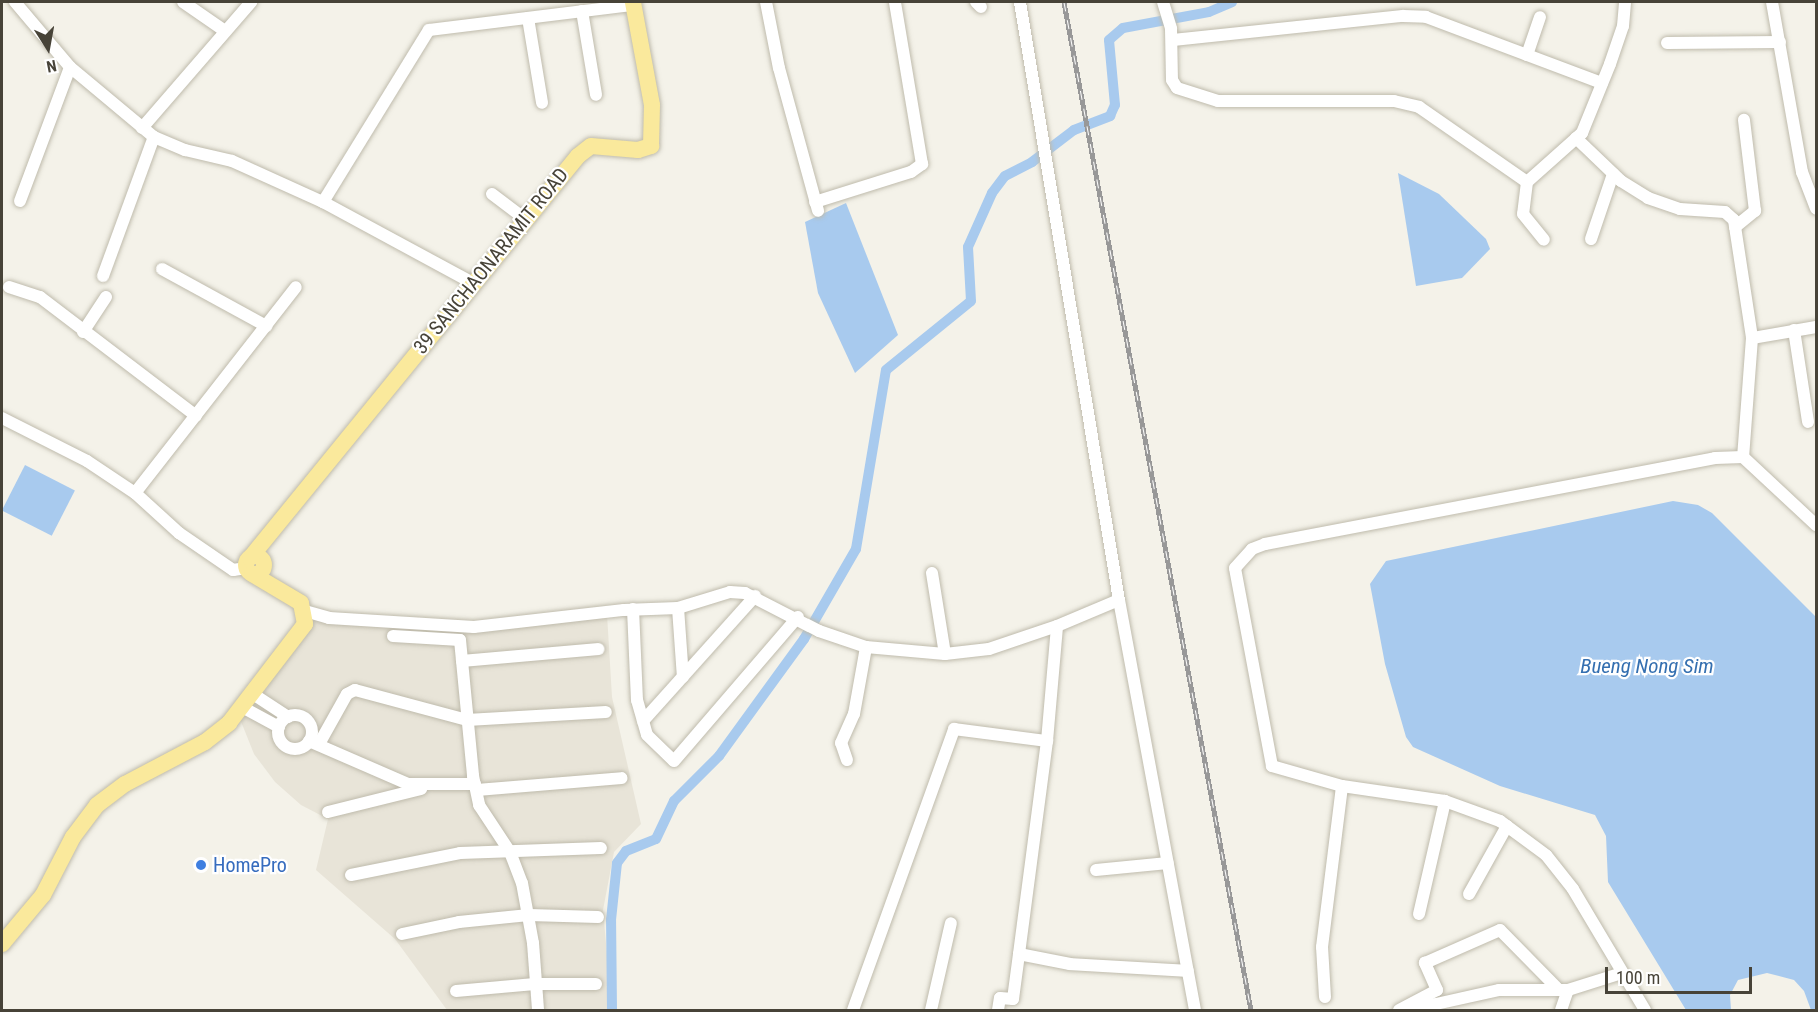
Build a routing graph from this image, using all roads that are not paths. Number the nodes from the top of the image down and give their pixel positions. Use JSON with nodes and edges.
{"nodes":[{"id":1,"x":15,"y":2,"type":"edge"},
{"id":2,"x":183,"y":2,"type":"edge"},
{"id":3,"x":251,"y":2,"type":"edge"},
{"id":4,"x":766,"y":2,"type":"edge"},
{"id":5,"x":895,"y":2,"type":"edge"},
{"id":6,"x":1020,"y":2,"type":"edge"},
{"id":7,"x":1625,"y":2,"type":"edge"},
{"id":8,"x":1772,"y":2,"type":"edge"},
{"id":9,"x":633,"y":3,"type":"edge"},
{"id":10,"x":1164,"y":7,"type":"edge"},
{"id":11,"x":582,"y":11,"type":"junction"},
{"id":12,"x":1540,"y":17,"type":"dead end"},
{"id":13,"x":528,"y":18,"type":"junction"},
{"id":14,"x":225,"y":32,"type":"junction"},
{"id":15,"x":1172,"y":34,"type":"junction"},
{"id":16,"x":1780,"y":42,"type":"junction"},
{"id":17,"x":1667,"y":43,"type":"dead end"},
{"id":18,"x":1527,"y":55,"type":"junction"},
{"id":19,"x":70,"y":68,"type":"junction"},
{"id":20,"x":1602,"y":83,"type":"junction"},
{"id":21,"x":596,"y":95,"type":"dead end"},
{"id":22,"x":542,"y":103,"type":"dead end"},
{"id":23,"x":1744,"y":120,"type":"dead end"},
{"id":24,"x":142,"y":128,"type":"junction"},
{"id":25,"x":154,"y":137,"type":"junction"},
{"id":26,"x":1576,"y":138,"type":"junction"},
{"id":27,"x":1613,"y":174,"type":"junction"},
{"id":28,"x":1527,"y":182,"type":"junction"},
{"id":29,"x":492,"y":194,"type":"dead end"},
{"id":30,"x":20,"y":201,"type":"dead end"},
{"id":31,"x":323,"y":202,"type":"junction"},
{"id":32,"x":1816,"y":208,"type":"edge"},
{"id":33,"x":525,"y":219,"type":"junction"},
{"id":34,"x":1735,"y":227,"type":"junction"},
{"id":35,"x":1591,"y":239,"type":"dead end"},
{"id":36,"x":1544,"y":240,"type":"dead end"},
{"id":37,"x":162,"y":269,"type":"dead end"},
{"id":38,"x":103,"y":276,"type":"dead end"},
{"id":39,"x":473,"y":282,"type":"junction"},
{"id":40,"x":9,"y":287,"type":"dead end"},
{"id":41,"x":296,"y":287,"type":"dead end"},
{"id":42,"x":106,"y":297,"type":"dead end"},
{"id":43,"x":266,"y":326,"type":"junction"},
{"id":44,"x":1816,"y":327,"type":"edge"},
{"id":45,"x":1794,"y":330,"type":"junction"},
{"id":46,"x":83,"y":332,"type":"junction"},
{"id":47,"x":1752,"y":338,"type":"junction"},
{"id":48,"x":196,"y":416,"type":"junction"},
{"id":49,"x":2,"y":418,"type":"edge"},
{"id":50,"x":1808,"y":422,"type":"dead end"},
{"id":51,"x":1743,"y":457,"type":"junction"},
{"id":52,"x":135,"y":493,"type":"junction"},
{"id":53,"x":1816,"y":525,"type":"edge"},
{"id":54,"x":254,"y":565,"type":"junction"},
{"id":55,"x":932,"y":573,"type":"dead end"},
{"id":56,"x":755,"y":596,"type":"junction"},
{"id":57,"x":1119,"y":600,"type":"junction"},
{"id":58,"x":678,"y":608,"type":"junction"},
{"id":59,"x":633,"y":609,"type":"junction"},
{"id":60,"x":305,"y":611,"type":"junction"},
{"id":61,"x":800,"y":618,"type":"junction"},
{"id":62,"x":1057,"y":626,"type":"junction"},
{"id":63,"x":393,"y":636,"type":"dead end"},
{"id":64,"x":866,"y":647,"type":"junction"},
{"id":65,"x":598,"y":649,"type":"dead end"},
{"id":66,"x":945,"y":654,"type":"junction"},
{"id":67,"x":462,"y":661,"type":"junction"},
{"id":68,"x":683,"y":677,"type":"junction"},
{"id":69,"x":253,"y":694,"type":"junction"},
{"id":70,"x":242,"y":707,"type":"junction"},
{"id":71,"x":606,"y":712,"type":"dead end"},
{"id":72,"x":288,"y":717,"type":"junction"},
{"id":73,"x":467,"y":720,"type":"junction"},
{"id":74,"x":643,"y":721,"type":"junction"},
{"id":75,"x":279,"y":727,"type":"junction"},
{"id":76,"x":1047,"y":741,"type":"junction"},
{"id":77,"x":314,"y":743,"type":"junction"},
{"id":78,"x":847,"y":760,"type":"dead end"},
{"id":79,"x":622,"y":778,"type":"dead end"},
{"id":80,"x":434,"y":785,"type":"junction"},
{"id":81,"x":1342,"y":786,"type":"junction"},
{"id":82,"x":476,"y":787,"type":"junction"},
{"id":83,"x":1445,"y":801,"type":"junction"},
{"id":84,"x":328,"y":812,"type":"dead end"},
{"id":85,"x":1507,"y":826,"type":"junction"},
{"id":86,"x":601,"y":848,"type":"dead end"},
{"id":87,"x":510,"y":852,"type":"junction"},
{"id":88,"x":1168,"y":863,"type":"junction"},
{"id":89,"x":1096,"y":870,"type":"dead end"},
{"id":90,"x":351,"y":875,"type":"dead end"},
{"id":91,"x":1469,"y":894,"type":"dead end"},
{"id":92,"x":1419,"y":914,"type":"dead end"},
{"id":93,"x":529,"y":915,"type":"junction"},
{"id":94,"x":598,"y":916,"type":"dead end"},
{"id":95,"x":951,"y":923,"type":"dead end"},
{"id":96,"x":402,"y":934,"type":"dead end"},
{"id":97,"x":2,"y":944,"type":"edge"},
{"id":98,"x":1019,"y":954,"type":"junction"},
{"id":99,"x":1188,"y":970,"type":"junction"},
{"id":100,"x":1622,"y":973,"type":"junction"},
{"id":101,"x":535,"y":984,"type":"junction"},
{"id":102,"x":596,"y":984,"type":"dead end"},
{"id":103,"x":1564,"y":990,"type":"junction"},
{"id":104,"x":456,"y":991,"type":"dead end"},
{"id":105,"x":1325,"y":997,"type":"dead end"},
{"id":106,"x":1402,"y":1008,"type":"edge"},
{"id":107,"x":538,"y":1011,"type":"edge"},
{"id":108,"x":853,"y":1011,"type":"edge"},
{"id":109,"x":932,"y":1011,"type":"edge"},
{"id":110,"x":998,"y":1011,"type":"edge"},
{"id":111,"x":1195,"y":1011,"type":"edge"},
{"id":112,"x":1561,"y":1011,"type":"edge"},
{"id":113,"x":1645,"y":1011,"type":"edge"}],
"edges":[{"from":1,"to":19,"type":"street"},
{"from":2,"to":14,"type":"street"},
{"from":3,"to":14,"type":"street"},
{"from":4,"to":5,"type":"street"},
{"from":6,"to":57,"type":"street"},
{"from":7,"to":20,"type":"street"},
{"from":8,"to":16,"type":"street"},
{"from":9,"to":11,"type":"street"},
{"from":9,"to":33,"type":"main road","name":"39 SANCHAONARAMIT ROAD"},
{"from":10,"to":15,"type":"street"},
{"from":11,"to":13,"type":"street"},
{"from":11,"to":21,"type":"street"},
{"from":12,"to":18,"type":"street"},
{"from":13,"to":22,"type":"street"},
{"from":13,"to":31,"type":"street"},
{"from":14,"to":24,"type":"street"},
{"from":15,"to":18,"type":"street"},
{"from":15,"to":28,"type":"street"},
{"from":16,"to":17,"type":"street"},
{"from":16,"to":32,"type":"street"},
{"from":18,"to":20,"type":"street"},
{"from":19,"to":24,"type":"street"},
{"from":19,"to":30,"type":"street"},
{"from":20,"to":26,"type":"street"},
{"from":23,"to":34,"type":"street"},
{"from":24,"to":25,"type":"street"},
{"from":25,"to":31,"type":"street"},
{"from":25,"to":38,"type":"street"},
{"from":26,"to":27,"type":"street"},
{"from":26,"to":28,"type":"street"},
{"from":27,"to":34,"type":"street"},
{"from":27,"to":35,"type":"street"},
{"from":28,"to":36,"type":"street"},
{"from":29,"to":33,"type":"street"},
{"from":31,"to":39,"type":"street"},
{"from":33,"to":39,"type":"main road","name":"39 SANCHAONARAMIT ROAD"},
{"from":34,"to":47,"type":"street"},
{"from":37,"to":43,"type":"street"},
{"from":39,"to":54,"type":"main road","name":"39 SANCHAONARAMIT ROAD"},
{"from":40,"to":46,"type":"street"},
{"from":41,"to":43,"type":"street"},
{"from":42,"to":46,"type":"street"},
{"from":43,"to":48,"type":"street"},
{"from":44,"to":45,"type":"street"},
{"from":45,"to":47,"type":"street"},
{"from":45,"to":50,"type":"street"},
{"from":46,"to":48,"type":"street"},
{"from":47,"to":51,"type":"street"},
{"from":48,"to":52,"type":"street"},
{"from":49,"to":52,"type":"street"},
{"from":51,"to":53,"type":"street"},
{"from":51,"to":81,"type":"street"},
{"from":52,"to":54,"type":"street"},
{"from":54,"to":60,"type":"main road"},
{"from":55,"to":66,"type":"street"},
{"from":56,"to":58,"type":"street"},
{"from":56,"to":61,"type":"street"},
{"from":56,"to":68,"type":"street"},
{"from":57,"to":62,"type":"street"},
{"from":57,"to":88,"type":"street"},
{"from":58,"to":59,"type":"street"},
{"from":58,"to":68,"type":"street"},
{"from":59,"to":60,"type":"street"},
{"from":59,"to":74,"type":"street"},
{"from":60,"to":69,"type":"main road"},
{"from":61,"to":64,"type":"street"},
{"from":61,"to":74,"type":"street"},
{"from":62,"to":66,"type":"street"},
{"from":62,"to":76,"type":"street"},
{"from":63,"to":67,"type":"street"},
{"from":64,"to":66,"type":"street"},
{"from":64,"to":78,"type":"street"},
{"from":65,"to":67,"type":"street"},
{"from":67,"to":73,"type":"street"},
{"from":68,"to":74,"type":"street"},
{"from":69,"to":70,"type":"main road"},
{"from":69,"to":72,"type":"street"},
{"from":70,"to":75,"type":"street"},
{"from":70,"to":97,"type":"main road"},
{"from":71,"to":73,"type":"street"},
{"from":72,"to":75,"type":"street"},
{"from":72,"to":77,"type":"street"},
{"from":73,"to":77,"type":"street"},
{"from":73,"to":82,"type":"street"},
{"from":75,"to":77,"type":"street"},
{"from":76,"to":98,"type":"street"},
{"from":76,"to":108,"type":"street"},
{"from":77,"to":80,"type":"street"},
{"from":79,"to":82,"type":"street"},
{"from":80,"to":82,"type":"street"},
{"from":80,"to":84,"type":"street"},
{"from":81,"to":83,"type":"street"},
{"from":81,"to":105,"type":"street"},
{"from":82,"to":87,"type":"street"},
{"from":83,"to":85,"type":"street"},
{"from":83,"to":92,"type":"street"},
{"from":85,"to":91,"type":"street"},
{"from":85,"to":100,"type":"street"},
{"from":86,"to":87,"type":"street"},
{"from":87,"to":90,"type":"street"},
{"from":87,"to":93,"type":"street"},
{"from":88,"to":89,"type":"street"},
{"from":88,"to":99,"type":"street"},
{"from":93,"to":94,"type":"street"},
{"from":93,"to":96,"type":"street"},
{"from":93,"to":101,"type":"street"},
{"from":95,"to":109,"type":"street"},
{"from":98,"to":99,"type":"street"},
{"from":98,"to":110,"type":"street"},
{"from":99,"to":111,"type":"street"},
{"from":100,"to":103,"type":"street"},
{"from":100,"to":113,"type":"street"},
{"from":101,"to":102,"type":"street"},
{"from":101,"to":104,"type":"street"},
{"from":101,"to":107,"type":"street"},
{"from":103,"to":106,"type":"street"},
{"from":103,"to":106,"type":"street"},
{"from":103,"to":112,"type":"street"}]}
